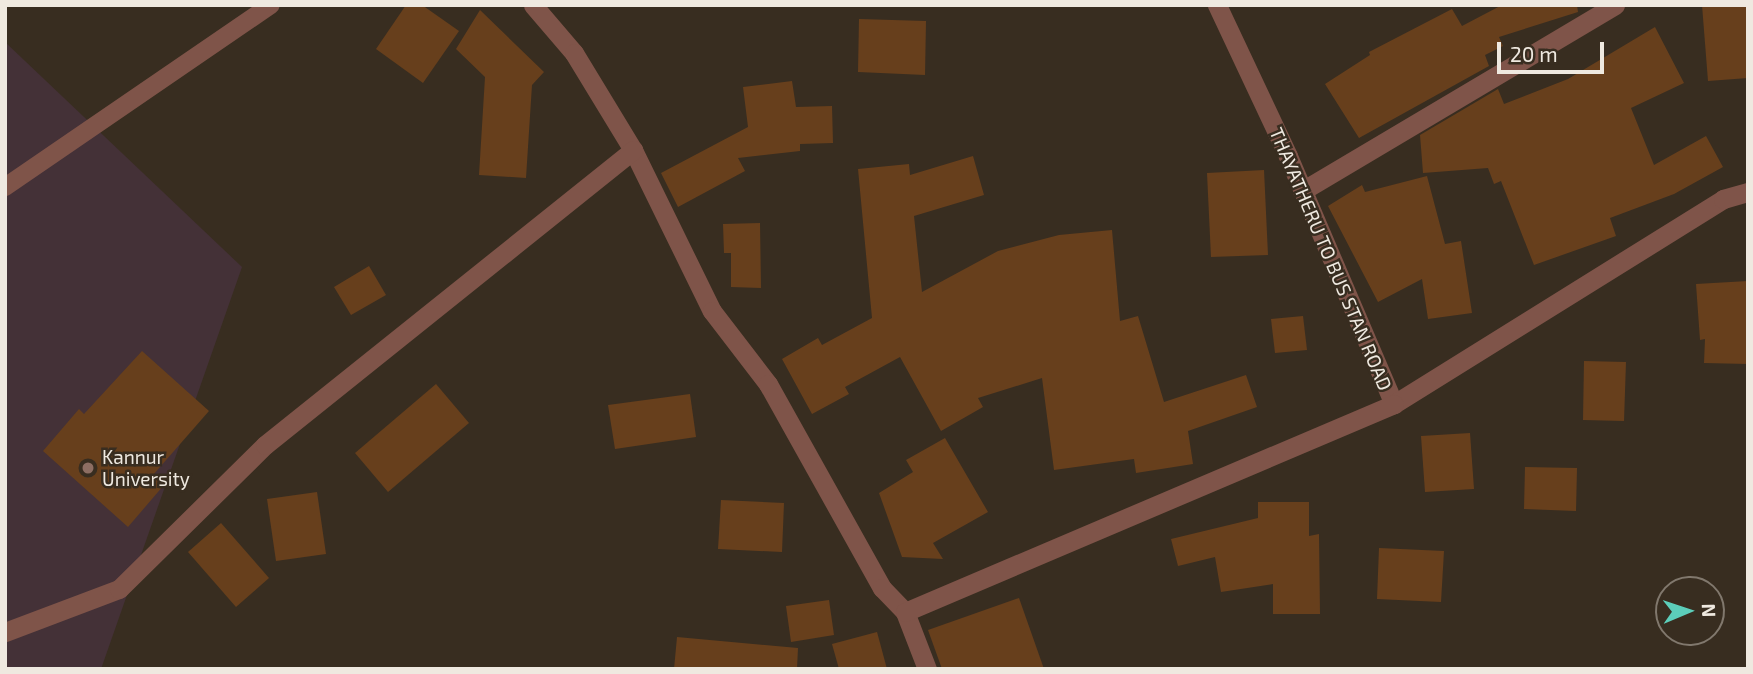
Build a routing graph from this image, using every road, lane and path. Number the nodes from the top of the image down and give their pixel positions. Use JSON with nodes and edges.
{"nodes":[{"id":1,"x":271,"y":5,"type":"edge"},
{"id":2,"x":533,"y":5,"type":"edge"},
{"id":3,"x":1217,"y":5,"type":"edge"},
{"id":4,"x":1615,"y":5,"type":"edge"},
{"id":5,"x":633,"y":150,"type":"junction"},
{"id":6,"x":5,"y":187,"type":"edge"},
{"id":7,"x":1303,"y":191,"type":"junction"},
{"id":8,"x":1748,"y":191,"type":"edge"},
{"id":9,"x":1394,"y":404,"type":"junction"},
{"id":10,"x":905,"y":612,"type":"junction"},
{"id":11,"x":5,"y":632,"type":"edge"},
{"id":12,"x":927,"y":669,"type":"edge"}],
"edges":[{"from":1,"to":6,"type":"lane"},
{"from":2,"to":5,"type":"street"},
{"from":3,"to":7,"type":"street","name":"THAYATHERU TO BUS STAN ROAD"},
{"from":4,"to":7,"type":"street"},
{"from":5,"to":10,"type":"street"},
{"from":5,"to":11,"type":"street"},
{"from":7,"to":9,"type":"street","name":"THAYATHERU TO BUS STAN ROAD"},
{"from":8,"to":9,"type":"street","name":"THAYATHERU TO BUS STAN ROAD"},
{"from":9,"to":10,"type":"street"},
{"from":10,"to":12,"type":"street"}]}
